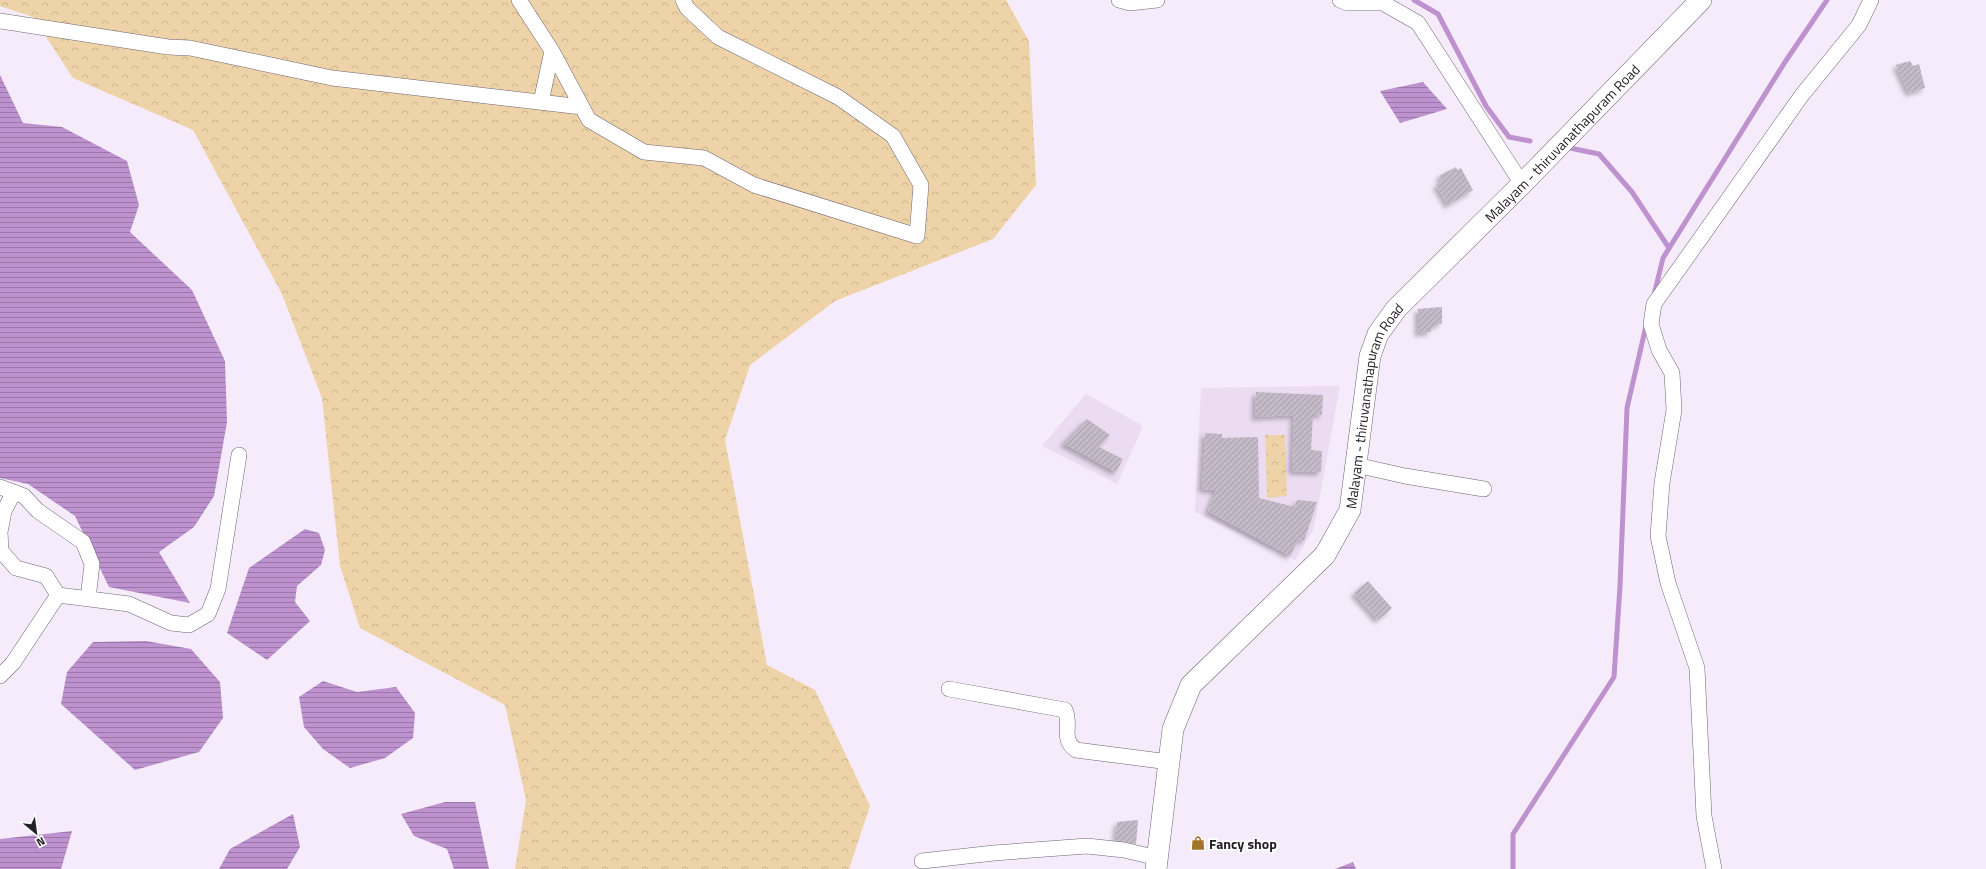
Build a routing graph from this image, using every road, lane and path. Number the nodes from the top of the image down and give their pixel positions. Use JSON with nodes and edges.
{"nodes":[{"id":1,"x":519,"y":0,"type":"edge"},
{"id":2,"x":683,"y":0,"type":"edge"},
{"id":3,"x":1119,"y":0,"type":"edge"},
{"id":4,"x":1157,"y":0,"type":"edge"},
{"id":5,"x":1340,"y":0,"type":"edge"},
{"id":6,"x":1701,"y":0,"type":"edge"},
{"id":7,"x":1871,"y":0,"type":"edge"},
{"id":8,"x":0,"y":21,"type":"edge"},
{"id":9,"x":552,"y":51,"type":"junction"},
{"id":10,"x":541,"y":102,"type":"junction"},
{"id":11,"x":582,"y":108,"type":"junction"},
{"id":12,"x":1522,"y":184,"type":"junction"},
{"id":13,"x":239,"y":454,"type":"dead end"},
{"id":14,"x":1356,"y":465,"type":"junction"},
{"id":15,"x":1484,"y":489,"type":"dead end"},
{"id":16,"x":7,"y":490,"type":"edge"},
{"id":17,"x":58,"y":595,"type":"junction"},
{"id":18,"x":88,"y":598,"type":"junction"},
{"id":19,"x":0,"y":676,"type":"edge"},
{"id":20,"x":949,"y":689,"type":"dead end"},
{"id":21,"x":1169,"y":762,"type":"junction"},
{"id":22,"x":922,"y":862,"type":"dead end"},
{"id":23,"x":1157,"y":864,"type":"edge"},
{"id":24,"x":1714,"y":869,"type":"edge"}],
"edges":[{"from":1,"to":9,"type":"street"},
{"from":2,"to":11,"type":"street"},
{"from":3,"to":4,"type":"street"},
{"from":5,"to":12,"type":"street"},
{"from":6,"to":12,"type":"main road","name":"Malayam - thiruvanathapuram Road"},
{"from":7,"to":24,"type":"street"},
{"from":8,"to":10,"type":"street"},
{"from":9,"to":10,"type":"street"},
{"from":9,"to":11,"type":"street"},
{"from":10,"to":11,"type":"street"},
{"from":12,"to":14,"type":"main road","name":"Malayam - thiruvanathapuram Road"},
{"from":13,"to":18,"type":"street"},
{"from":14,"to":15,"type":"street"},
{"from":14,"to":21,"type":"main road","name":"Malayam - thiruvanathapuram Road"},
{"from":16,"to":17,"type":"street"},
{"from":16,"to":18,"type":"street"},
{"from":17,"to":18,"type":"street"},
{"from":17,"to":19,"type":"street"},
{"from":20,"to":21,"type":"street"},
{"from":21,"to":23,"type":"main road","name":"Malayam - thiruvanathapuram Road"},
{"from":22,"to":23,"type":"street"}]}
